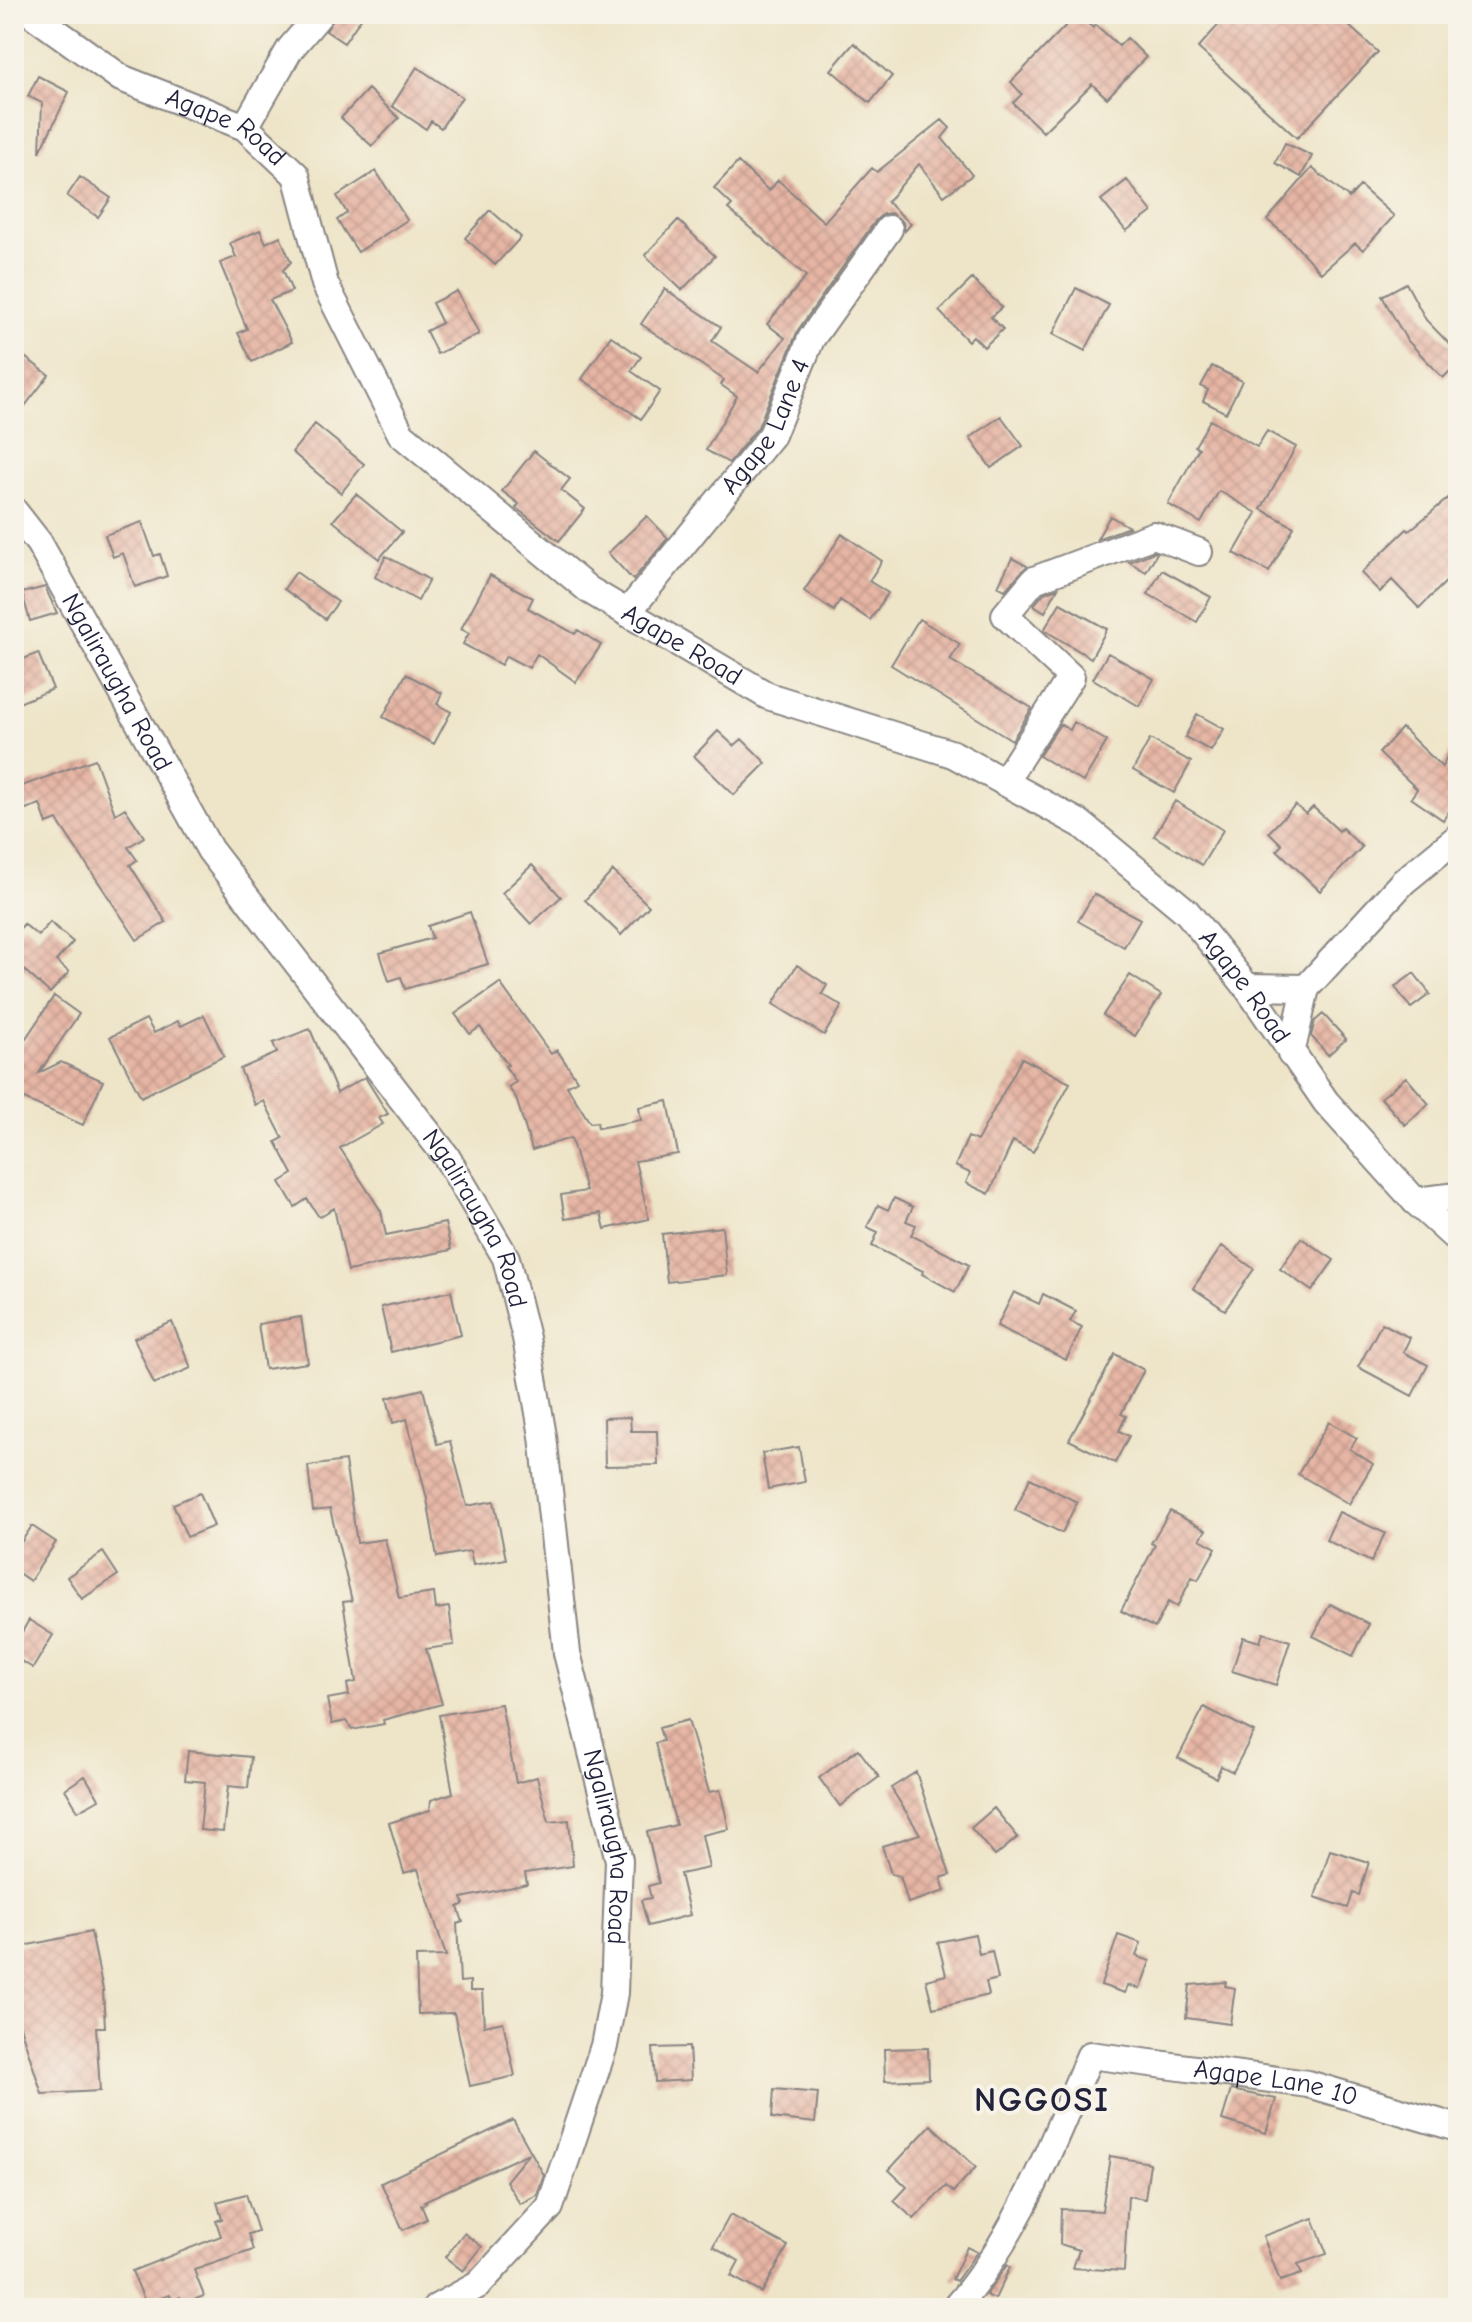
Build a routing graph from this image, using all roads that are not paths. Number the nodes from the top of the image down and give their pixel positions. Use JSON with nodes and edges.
{"nodes":[{"id":1,"x":32,"y":14,"type":"edge"},
{"id":2,"x":320,"y":14,"type":"edge"},
{"id":3,"x":245,"y":127,"type":"junction"},
{"id":4,"x":889,"y":229,"type":"dead end"},
{"id":5,"x":14,"y":511,"type":"edge"},
{"id":6,"x":1199,"y":552,"type":"dead end"},
{"id":7,"x":627,"y":613,"type":"junction"},
{"id":8,"x":1004,"y":782,"type":"junction"},
{"id":9,"x":1458,"y":837,"type":"edge"},
{"id":10,"x":1247,"y":987,"type":"junction"},
{"id":11,"x":1306,"y":988,"type":"junction"},
{"id":12,"x":1291,"y":1054,"type":"junction"},
{"id":13,"x":1458,"y":1196,"type":"edge"},
{"id":14,"x":1415,"y":1201,"type":"junction"},
{"id":15,"x":1458,"y":1240,"type":"edge"},
{"id":16,"x":1458,"y":2128,"type":"edge"},
{"id":17,"x":436,"y":2308,"type":"edge"},
{"id":18,"x":955,"y":2308,"type":"edge"}],
"edges":[{"from":1,"to":3,"type":"street","name":"Agape Road"},
{"from":2,"to":3,"type":"street"},
{"from":3,"to":7,"type":"street","name":"Agape Road"},
{"from":4,"to":7,"type":"street","name":"Agape Lane 4"},
{"from":5,"to":17,"type":"street","name":"Ngaliraugha Road"},
{"from":6,"to":8,"type":"street"},
{"from":7,"to":8,"type":"street","name":"Agape Road"},
{"from":8,"to":10,"type":"street","name":"Agape Road"},
{"from":9,"to":11,"type":"street"},
{"from":10,"to":11,"type":"street"},
{"from":10,"to":12,"type":"street","name":"Agape Road"},
{"from":11,"to":12,"type":"street"},
{"from":12,"to":14,"type":"street","name":"Agape Road"},
{"from":13,"to":14,"type":"street"},
{"from":14,"to":15,"type":"street","name":"Agape Road"},
{"from":16,"to":18,"type":"street","name":"Agape Lane 10"}]}
